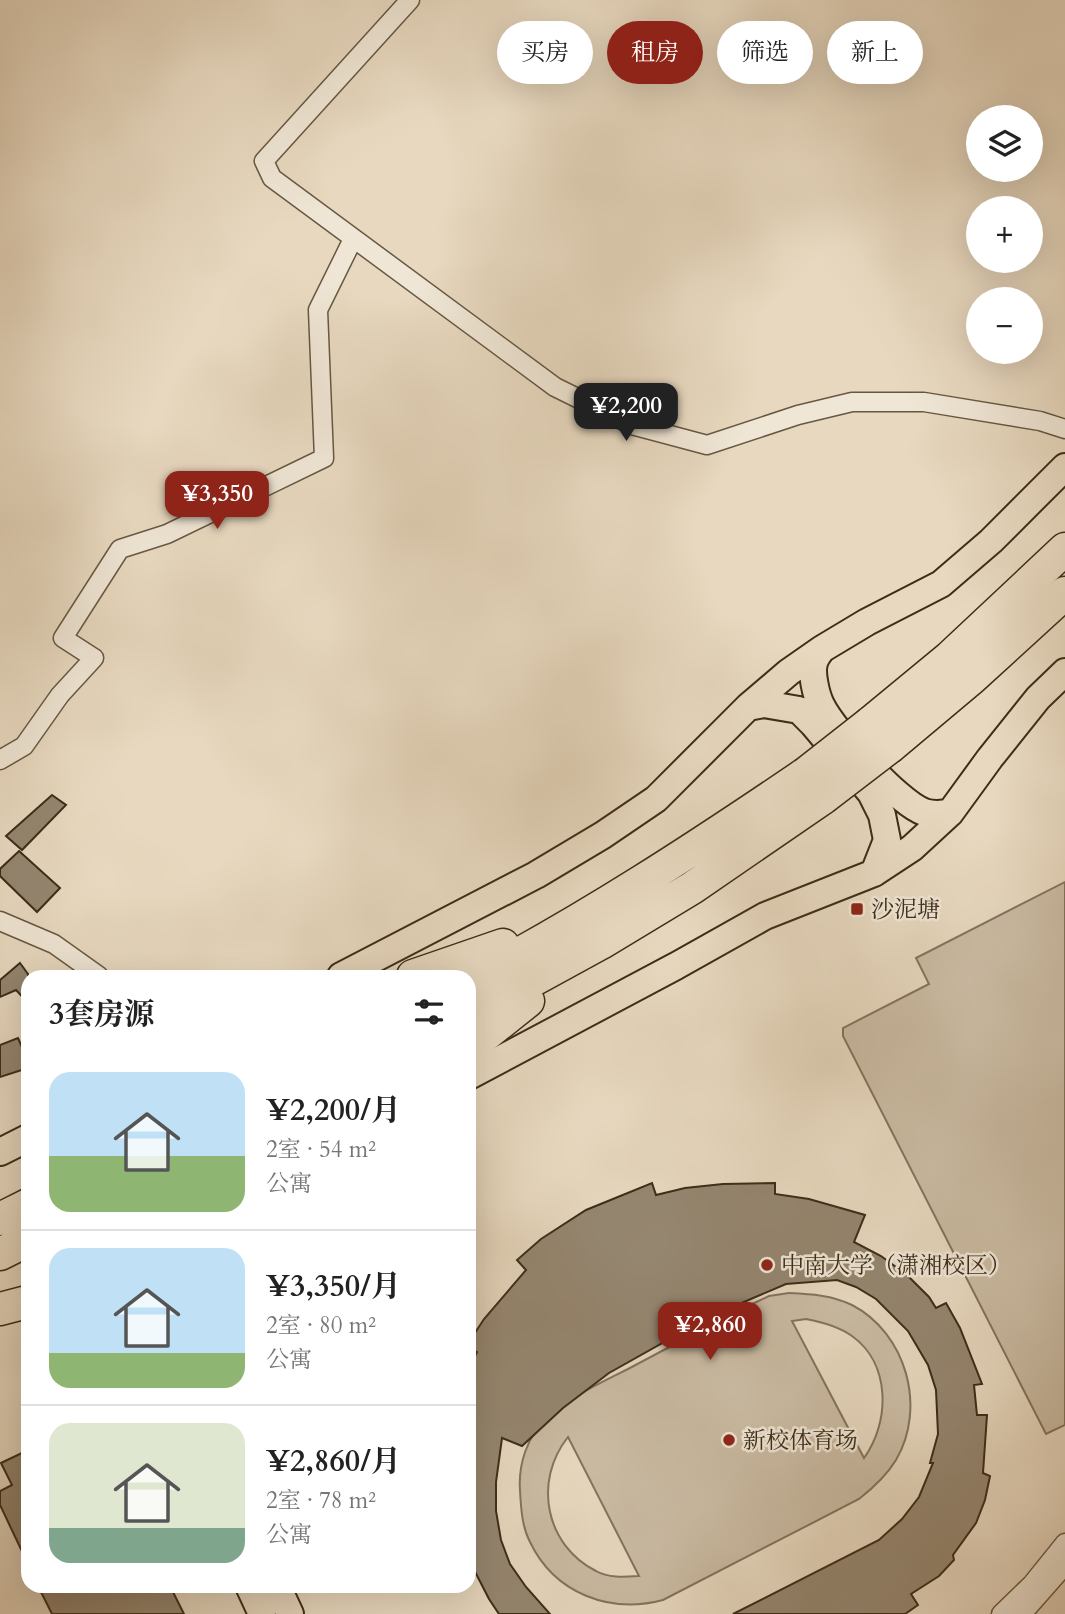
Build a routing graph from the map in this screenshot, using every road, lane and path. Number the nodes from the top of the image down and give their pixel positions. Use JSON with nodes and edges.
{"nodes":[{"id":1,"x":410,"y":0,"type":"edge"},
{"id":2,"x":353,"y":239,"type":"junction"},
{"id":3,"x":1065,"y":429,"type":"edge"},
{"id":4,"x":1065,"y":467,"type":"edge"},
{"id":5,"x":1065,"y":550,"type":"edge"},
{"id":6,"x":1065,"y":593,"type":"edge"},
{"id":7,"x":822,"y":649,"type":"junction"},
{"id":8,"x":1065,"y":672,"type":"edge"},
{"id":9,"x":748,"y":708,"type":"junction"},
{"id":10,"x":881,"y":735,"type":"junction"},
{"id":11,"x":0,"y":760,"type":"edge"},
{"id":12,"x":814,"y":786,"type":"junction"},
{"id":13,"x":950,"y":813,"type":"junction"},
{"id":14,"x":873,"y":873,"type":"junction"},
{"id":15,"x":584,"y":917,"type":"junction"},
{"id":16,"x":0,"y":921,"type":"edge"},
{"id":17,"x":601,"y":943,"type":"junction"},
{"id":18,"x":91,"y":970,"type":"edge"},
{"id":19,"x":353,"y":970,"type":"edge"},
{"id":20,"x":430,"y":970,"type":"edge"},
{"id":21,"x":476,"y":977,"type":"edge"},
{"id":22,"x":476,"y":1012,"type":"edge"},
{"id":23,"x":476,"y":1042,"type":"edge"},
{"id":24,"x":476,"y":1072,"type":"edge"},
{"id":25,"x":21,"y":1142,"type":"edge"},
{"id":26,"x":0,"y":1152,"type":"edge"},
{"id":27,"x":21,"y":1208,"type":"edge"},
{"id":28,"x":0,"y":1219,"type":"edge"},
{"id":29,"x":21,"y":1244,"type":"edge"},
{"id":30,"x":0,"y":1254,"type":"edge"},
{"id":31,"x":1065,"y":1543,"type":"edge"},
{"id":32,"x":1065,"y":1565,"type":"edge"},
{"id":33,"x":252,"y":1593,"type":"edge"},
{"id":34,"x":280,"y":1593,"type":"edge"},
{"id":35,"x":262,"y":1614,"type":"edge"},
{"id":36,"x":290,"y":1614,"type":"edge"},
{"id":37,"x":1001,"y":1614,"type":"edge"},
{"id":38,"x":1022,"y":1614,"type":"edge"}],
"edges":[{"from":1,"to":2,"type":"street"},
{"from":2,"to":3,"type":"street"},
{"from":2,"to":11,"type":"street"},
{"from":4,"to":7,"type":"main road"},
{"from":5,"to":10,"type":"highway"},
{"from":6,"to":10,"type":"highway"},
{"from":7,"to":9,"type":"main road"},
{"from":7,"to":13,"type":"main road"},
{"from":8,"to":13,"type":"main road"},
{"from":9,"to":14,"type":"main road"},
{"from":9,"to":19,"type":"main road"},
{"from":10,"to":12,"type":"highway","bridge":true},
{"from":12,"to":15,"type":"highway"},
{"from":12,"to":17,"type":"highway"},
{"from":13,"to":14,"type":"main road"},
{"from":14,"to":24,"type":"main road"},
{"from":15,"to":20,"type":"highway"},
{"from":15,"to":21,"type":"highway"},
{"from":16,"to":18,"type":"street"},
{"from":17,"to":22,"type":"highway"},
{"from":17,"to":23,"type":"highway"},
{"from":25,"to":26,"type":"main road"},
{"from":27,"to":28,"type":"highway"},
{"from":29,"to":30,"type":"highway"},
{"from":31,"to":37,"type":"street"},
{"from":32,"to":38,"type":"street"},
{"from":33,"to":35,"type":"main road"},
{"from":34,"to":36,"type":"main road"}]}
